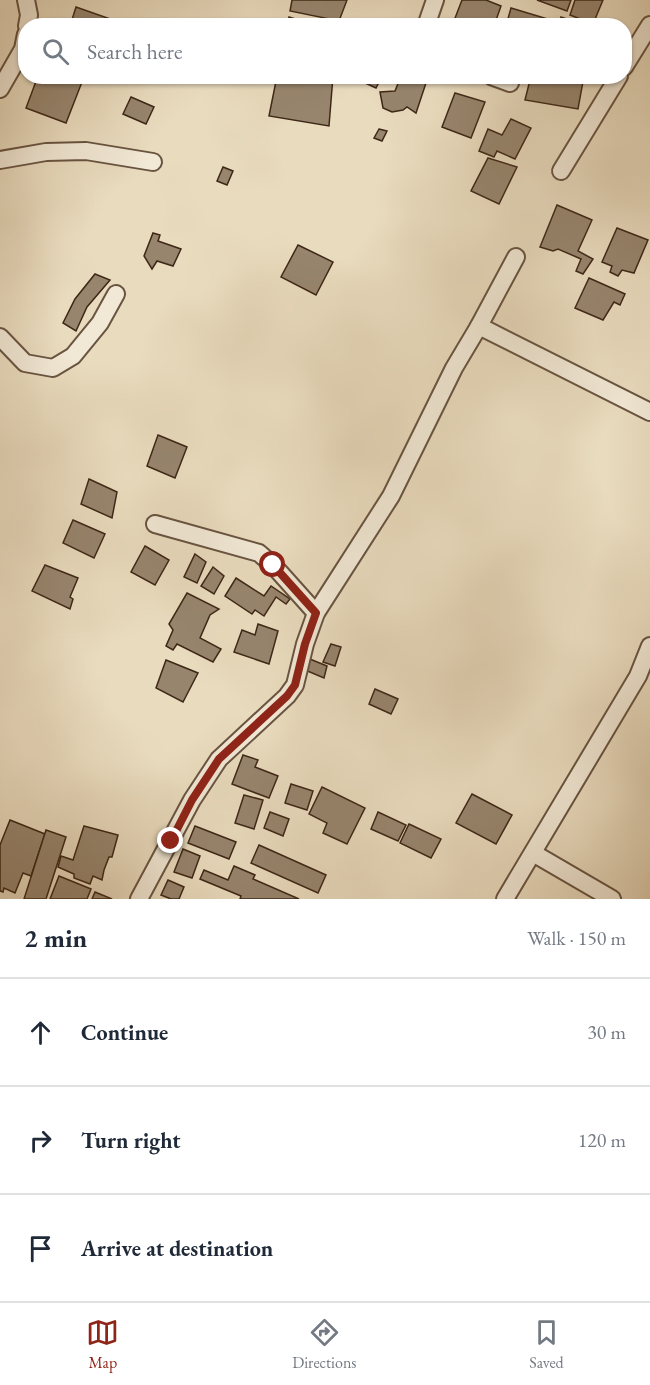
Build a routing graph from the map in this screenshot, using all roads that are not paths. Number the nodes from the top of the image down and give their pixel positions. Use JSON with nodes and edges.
{"nodes":[{"id":1,"x":26,"y":0,"type":"edge"},
{"id":2,"x":435,"y":0,"type":"edge"},
{"id":3,"x":28,"y":18,"type":"edge"},
{"id":4,"x":429,"y":18,"type":"edge"},
{"id":5,"x":650,"y":25,"type":"edge"},
{"id":6,"x":632,"y":54,"type":"edge"},
{"id":7,"x":18,"y":58,"type":"edge"},
{"id":8,"x":614,"y":84,"type":"edge"},
{"id":9,"x":0,"y":89,"type":"edge"},
{"id":10,"x":0,"y":160,"type":"edge"},
{"id":11,"x":153,"y":162,"type":"dead end"},
{"id":12,"x":561,"y":171,"type":"dead end"},
{"id":13,"x":516,"y":257,"type":"dead end"},
{"id":14,"x":116,"y":294,"type":"dead end"},
{"id":15,"x":479,"y":326,"type":"junction"},
{"id":16,"x":0,"y":337,"type":"edge"},
{"id":17,"x":650,"y":412,"type":"edge"},
{"id":18,"x":155,"y":524,"type":"dead end"},
{"id":19,"x":316,"y":613,"type":"junction"},
{"id":20,"x":650,"y":646,"type":"edge"},
{"id":21,"x":533,"y":853,"type":"junction"},
{"id":22,"x":139,"y":899,"type":"edge"},
{"id":23,"x":505,"y":899,"type":"edge"},
{"id":24,"x":612,"y":899,"type":"edge"}],
"edges":[{"from":1,"to":3,"type":"street"},
{"from":2,"to":4,"type":"street"},
{"from":5,"to":6,"type":"street"},
{"from":7,"to":9,"type":"street"},
{"from":8,"to":12,"type":"street"},
{"from":10,"to":11,"type":"street"},
{"from":13,"to":15,"type":"street"},
{"from":14,"to":16,"type":"street"},
{"from":15,"to":17,"type":"street"},
{"from":15,"to":19,"type":"street"},
{"from":18,"to":19,"type":"street"},
{"from":19,"to":22,"type":"street"},
{"from":20,"to":21,"type":"street"},
{"from":21,"to":23,"type":"street"},
{"from":21,"to":24,"type":"street"}]}
